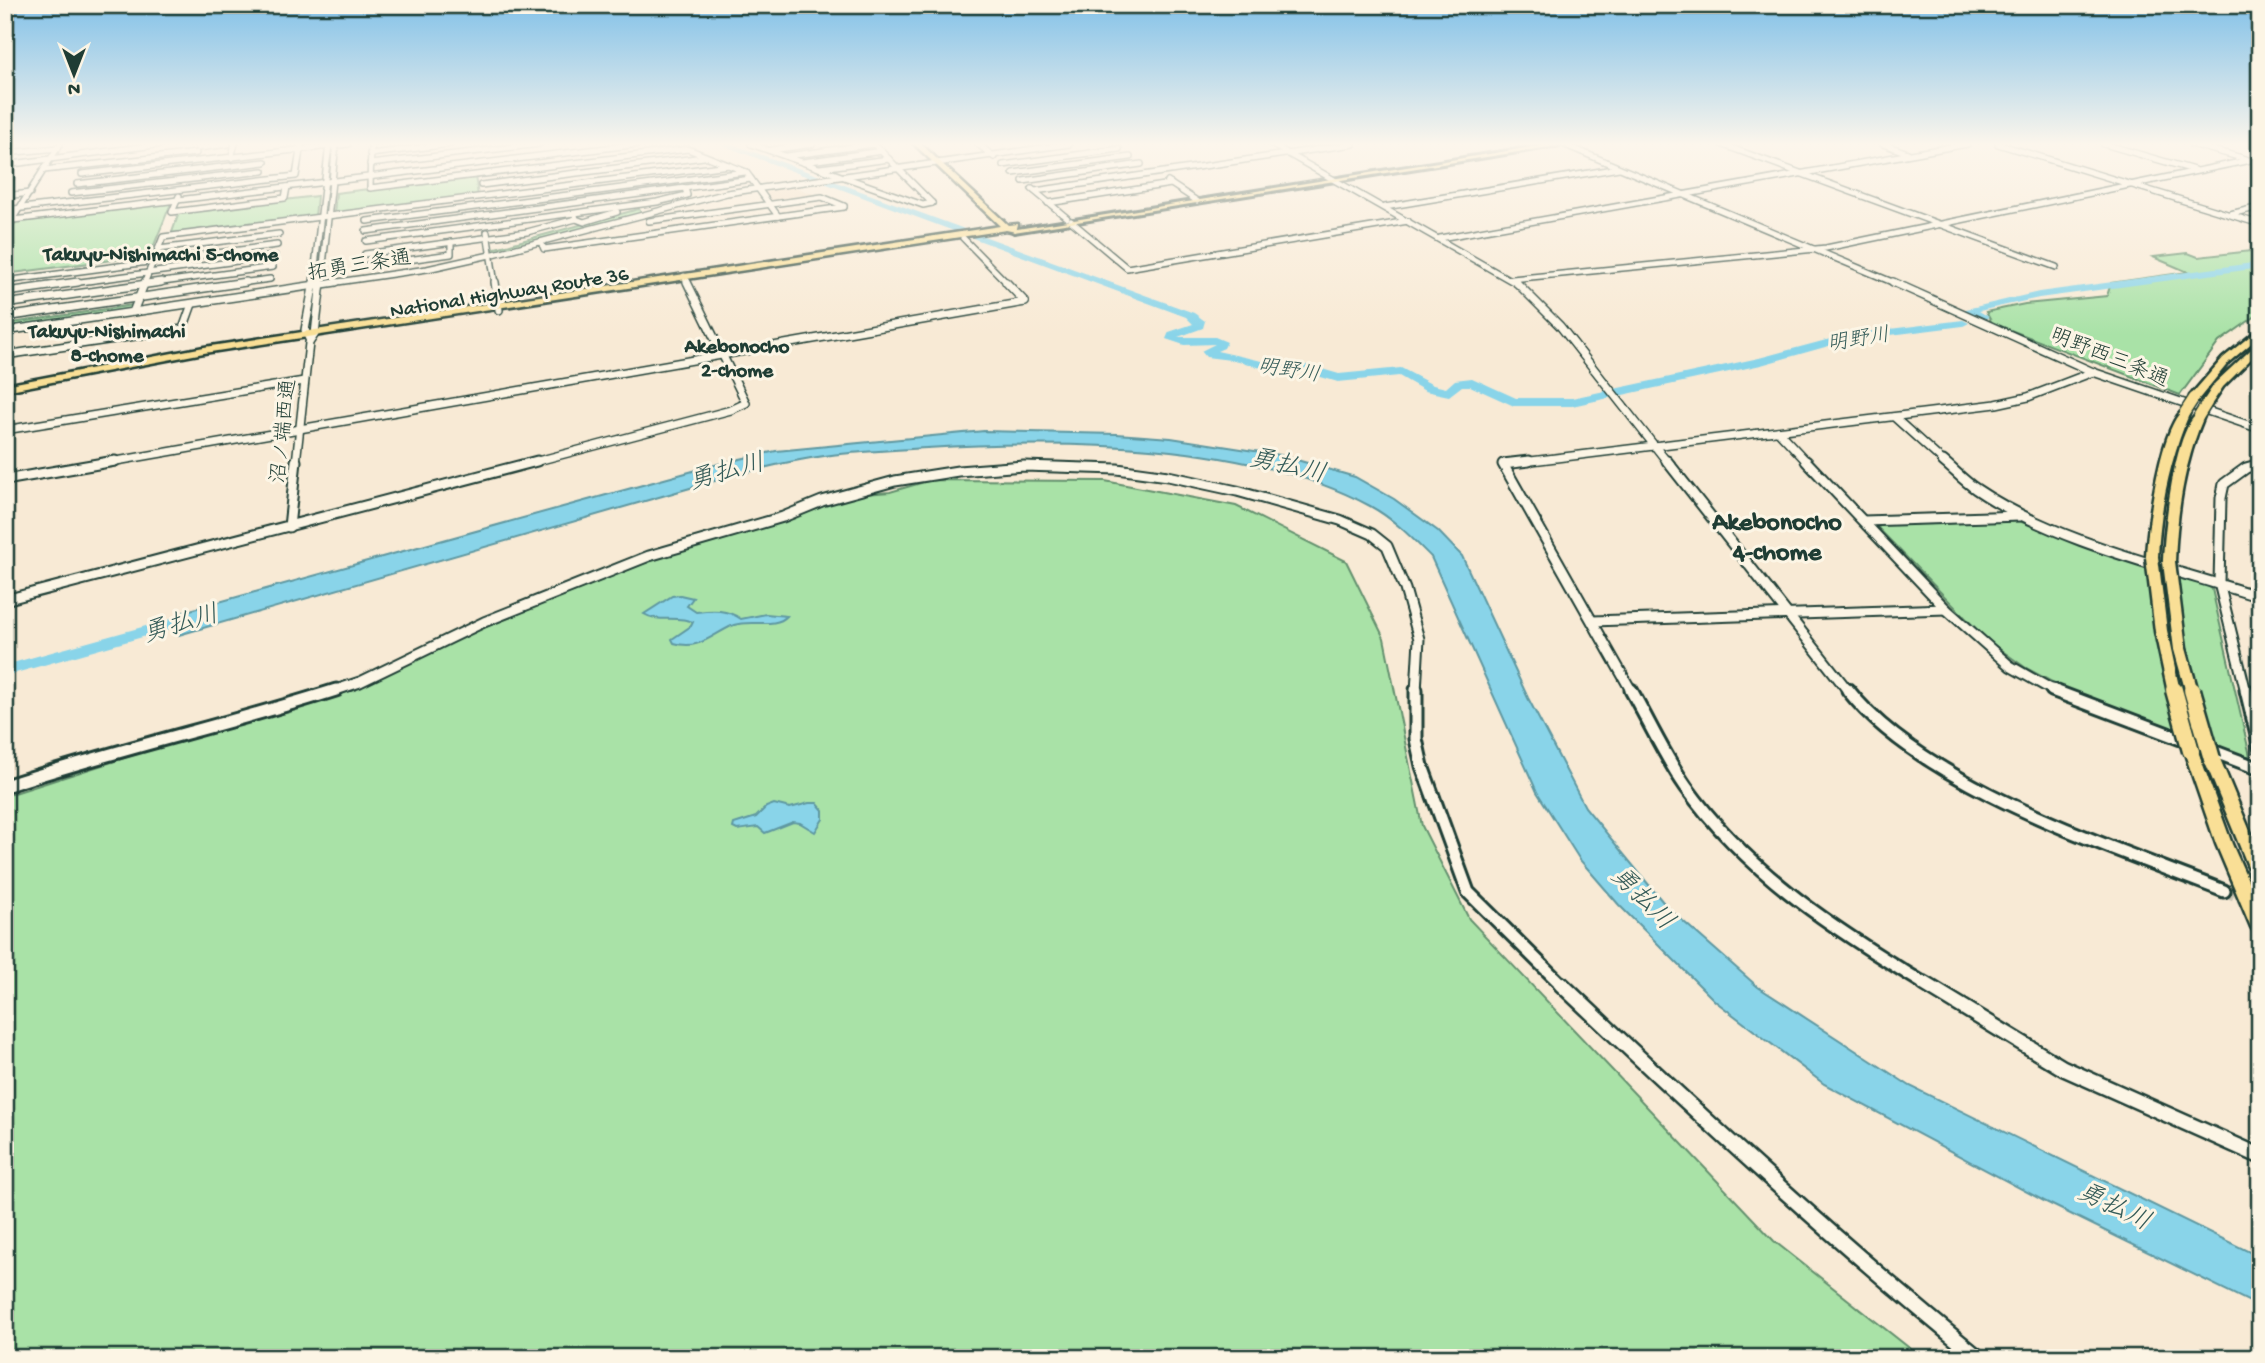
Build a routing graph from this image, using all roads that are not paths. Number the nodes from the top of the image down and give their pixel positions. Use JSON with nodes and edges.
{"nodes":[{"id":1,"x":20,"y":208,"type":"junction"},
{"id":2,"x":23,"y":208,"type":"edge"},
{"id":3,"x":115,"y":208,"type":"edge"},
{"id":4,"x":174,"y":208,"type":"edge"},
{"id":5,"x":207,"y":208,"type":"edge"},
{"id":6,"x":325,"y":208,"type":"edge"},
{"id":7,"x":393,"y":208,"type":"edge"},
{"id":8,"x":471,"y":208,"type":"edge"},
{"id":9,"x":484,"y":208,"type":"edge"},
{"id":10,"x":541,"y":208,"type":"edge"},
{"id":11,"x":618,"y":208,"type":"edge"},
{"id":12,"x":643,"y":208,"type":"edge"},
{"id":13,"x":669,"y":208,"type":"edge"},
{"id":14,"x":750,"y":208,"type":"edge"},
{"id":15,"x":772,"y":208,"type":"edge"},
{"id":16,"x":833,"y":208,"type":"edge"},
{"id":17,"x":990,"y":208,"type":"edge"},
{"id":18,"x":1055,"y":208,"type":"edge"},
{"id":19,"x":1146,"y":208,"type":"edge"},
{"id":20,"x":1385,"y":208,"type":"edge"},
{"id":21,"x":1612,"y":208,"type":"edge"},
{"id":22,"x":1721,"y":208,"type":"edge"},
{"id":23,"x":1724,"y":208,"type":"edge"},
{"id":24,"x":1893,"y":208,"type":"edge"},
{"id":25,"x":2024,"y":208,"type":"edge"},
{"id":26,"x":2209,"y":208,"type":"edge"},
{"id":27,"x":2260,"y":208,"type":"edge"},
{"id":28,"x":5,"y":210,"type":"edge"},
{"id":29,"x":367,"y":211,"type":"junction"},
{"id":30,"x":646,"y":213,"type":"junction"},
{"id":31,"x":2230,"y":214,"type":"junction"},
{"id":32,"x":485,"y":215,"type":"junction"},
{"id":33,"x":575,"y":216,"type":"junction"},
{"id":34,"x":778,"y":216,"type":"junction"},
{"id":35,"x":324,"y":217,"type":"junction"},
{"id":36,"x":13,"y":220,"type":"junction"},
{"id":37,"x":1069,"y":220,"type":"junction"},
{"id":38,"x":5,"y":221,"type":"edge"},
{"id":39,"x":367,"y":221,"type":"junction"},
{"id":40,"x":649,"y":221,"type":"junction"},
{"id":41,"x":1408,"y":221,"type":"junction"},
{"id":42,"x":281,"y":222,"type":"junction"},
{"id":43,"x":2260,"y":223,"type":"edge"},
{"id":44,"x":487,"y":225,"type":"junction"},
{"id":45,"x":1940,"y":225,"type":"junction"},
{"id":46,"x":1012,"y":228,"type":"junction"},
{"id":47,"x":5,"y":231,"type":"edge"},
{"id":48,"x":366,"y":231,"type":"junction"},
{"id":49,"x":279,"y":234,"type":"junction"},
{"id":50,"x":654,"y":234,"type":"junction"},
{"id":51,"x":970,"y":235,"type":"junction"},
{"id":52,"x":488,"y":237,"type":"junction"},
{"id":53,"x":1440,"y":238,"type":"junction"},
{"id":54,"x":366,"y":241,"type":"junction"},
{"id":55,"x":451,"y":242,"type":"junction"},
{"id":56,"x":541,"y":242,"type":"junction"},
{"id":57,"x":277,"y":245,"type":"junction"},
{"id":58,"x":1826,"y":248,"type":"junction"},
{"id":59,"x":159,"y":249,"type":"junction"},
{"id":60,"x":1818,"y":249,"type":"junction"},
{"id":61,"x":365,"y":254,"type":"junction"},
{"id":62,"x":490,"y":255,"type":"junction"},
{"id":63,"x":275,"y":256,"type":"junction"},
{"id":64,"x":154,"y":261,"type":"junction"},
{"id":65,"x":364,"y":266,"type":"junction"},
{"id":66,"x":273,"y":267,"type":"junction"},
{"id":67,"x":2056,"y":267,"type":"dead end"},
{"id":68,"x":149,"y":273,"type":"junction"},
{"id":69,"x":270,"y":279,"type":"junction"},
{"id":70,"x":364,"y":279,"type":"junction"},
{"id":71,"x":685,"y":279,"type":"junction"},
{"id":72,"x":1512,"y":279,"type":"junction"},
{"id":73,"x":14,"y":280,"type":"junction"},
{"id":74,"x":5,"y":281,"type":"edge"},
{"id":75,"x":145,"y":285,"type":"junction"},
{"id":76,"x":321,"y":286,"type":"junction"},
{"id":77,"x":313,"y":287,"type":"junction"},
{"id":78,"x":268,"y":293,"type":"junction"},
{"id":79,"x":6,"y":294,"type":"edge"},
{"id":80,"x":139,"y":298,"type":"junction"},
{"id":81,"x":5,"y":304,"type":"edge"},
{"id":82,"x":192,"y":304,"type":"junction"},
{"id":83,"x":498,"y":308,"type":"junction"},
{"id":84,"x":1950,"y":308,"type":"junction"},
{"id":85,"x":133,"y":312,"type":"junction"},
{"id":86,"x":5,"y":317,"type":"edge"},
{"id":87,"x":5,"y":331,"type":"edge"},
{"id":88,"x":2260,"y":331,"type":"edge"},
{"id":89,"x":310,"y":336,"type":"junction"},
{"id":90,"x":2260,"y":344,"type":"edge"},
{"id":91,"x":5,"y":355,"type":"edge"},
{"id":92,"x":723,"y":355,"type":"junction"},
{"id":93,"x":2093,"y":372,"type":"junction"},
{"id":94,"x":304,"y":381,"type":"junction"},
{"id":95,"x":5,"y":391,"type":"edge"},
{"id":96,"x":1894,"y":417,"type":"junction"},
{"id":97,"x":300,"y":428,"type":"junction"},
{"id":98,"x":2260,"y":429,"type":"edge"},
{"id":99,"x":5,"y":430,"type":"edge"},
{"id":100,"x":1778,"y":431,"type":"junction"},
{"id":101,"x":1654,"y":445,"type":"junction"},
{"id":102,"x":2260,"y":464,"type":"edge"},
{"id":103,"x":5,"y":480,"type":"edge"},
{"id":104,"x":2021,"y":516,"type":"junction"},
{"id":105,"x":1864,"y":521,"type":"junction"},
{"id":106,"x":289,"y":527,"type":"junction"},
{"id":107,"x":2219,"y":583,"type":"junction"},
{"id":108,"x":2260,"y":597,"type":"edge"},
{"id":109,"x":5,"y":600,"type":"edge"},
{"id":110,"x":1946,"y":609,"type":"junction"},
{"id":111,"x":1787,"y":614,"type":"junction"},
{"id":112,"x":1593,"y":621,"type":"junction"},
{"id":113,"x":2260,"y":748,"type":"edge"},
{"id":114,"x":2260,"y":769,"type":"edge"},
{"id":115,"x":5,"y":786,"type":"edge"},
{"id":116,"x":2260,"y":876,"type":"edge"},
{"id":117,"x":2224,"y":891,"type":"tunnel mouth"},
{"id":118,"x":2260,"y":927,"type":"edge"},
{"id":119,"x":2260,"y":1156,"type":"edge"},
{"id":120,"x":1979,"y":1358,"type":"edge"}],
"edges":[{"from":1,"to":2,"type":"street"},
{"from":1,"to":28,"type":"street"},
{"from":1,"to":36,"type":"street"},
{"from":3,"to":36,"type":"street"},
{"from":4,"to":5,"type":"street"},
{"from":6,"to":35,"type":"street","name":"沼ノ端西通"},
{"from":7,"to":29,"type":"street"},
{"from":8,"to":39,"type":"street"},
{"from":9,"to":32,"type":"street"},
{"from":10,"to":32,"type":"street"},
{"from":11,"to":33,"type":"street"},
{"from":12,"to":30,"type":"street"},
{"from":13,"to":30,"type":"street","name":"拓勇三条通"},
{"from":14,"to":40,"type":"street"},
{"from":15,"to":34,"type":"street"},
{"from":16,"to":34,"type":"street"},
{"from":17,"to":46,"type":"highway"},
{"from":18,"to":37,"type":"street"},
{"from":19,"to":37,"type":"main road"},
{"from":20,"to":41,"type":"street"},
{"from":21,"to":53,"type":"street"},
{"from":22,"to":60,"type":"street","name":"明野西三条通"},
{"from":23,"to":58,"type":"street","name":"明野西三条通"},
{"from":24,"to":45,"type":"street"},
{"from":25,"to":45,"type":"street"},
{"from":26,"to":31,"type":"street"},
{"from":27,"to":31,"type":"street"},
{"from":29,"to":35,"type":"street"},
{"from":29,"to":39,"type":"street"},
{"from":30,"to":40,"type":"street"},
{"from":30,"to":56,"type":"street","name":"拓勇三条通"},
{"from":31,"to":43,"type":"street"},
{"from":32,"to":44,"type":"street"},
{"from":32,"to":48,"type":"street"},
{"from":33,"to":44,"type":"street"},
{"from":33,"to":52,"type":"street"},
{"from":34,"to":50,"type":"street"},
{"from":35,"to":42,"type":"street"},
{"from":35,"to":76,"type":"street","name":"沼ノ端西通"},
{"from":35,"to":77,"type":"street","name":"沼ノ端西通"},
{"from":36,"to":38,"type":"street"},
{"from":36,"to":47,"type":"street"},
{"from":37,"to":41,"type":"street"},
{"from":37,"to":46,"type":"main road"},
{"from":39,"to":48,"type":"street"},
{"from":40,"to":50,"type":"street"},
{"from":41,"to":53,"type":"street"},
{"from":42,"to":49,"type":"street"},
{"from":42,"to":59,"type":"street"},
{"from":44,"to":52,"type":"street"},
{"from":44,"to":54,"type":"street"},
{"from":45,"to":58,"type":"street"},
{"from":45,"to":67,"type":"street"},
{"from":46,"to":51,"type":"highway","name":"National Highway Route 36"},
{"from":48,"to":54,"type":"street"},
{"from":49,"to":57,"type":"street"},
{"from":49,"to":59,"type":"street"},
{"from":50,"to":56,"type":"street"},
{"from":51,"to":71,"type":"highway","name":"National Highway Route 36"},
{"from":51,"to":92,"type":"street"},
{"from":52,"to":55,"type":"street"},
{"from":52,"to":62,"type":"street"},
{"from":53,"to":72,"type":"street"},
{"from":54,"to":61,"type":"street"},
{"from":55,"to":61,"type":"street"},
{"from":55,"to":65,"type":"street"},
{"from":56,"to":62,"type":"street","name":"拓勇三条通"},
{"from":57,"to":63,"type":"street"},
{"from":57,"to":64,"type":"street"},
{"from":58,"to":60,"type":"street"},
{"from":58,"to":84,"type":"street","name":"明野西三条通"},
{"from":59,"to":64,"type":"street"},
{"from":60,"to":72,"type":"street"},
{"from":60,"to":84,"type":"street","name":"明野西三条通"},
{"from":61,"to":65,"type":"street"},
{"from":62,"to":70,"type":"street","name":"拓勇三条通"},
{"from":62,"to":83,"type":"street"},
{"from":63,"to":66,"type":"street"},
{"from":63,"to":68,"type":"street"},
{"from":64,"to":68,"type":"street"},
{"from":64,"to":73,"type":"street"},
{"from":65,"to":70,"type":"street"},
{"from":66,"to":69,"type":"street"},
{"from":66,"to":75,"type":"street"},
{"from":68,"to":75,"type":"street"},
{"from":68,"to":79,"type":"street"},
{"from":69,"to":78,"type":"street"},
{"from":69,"to":80,"type":"street"},
{"from":70,"to":76,"type":"street","name":"拓勇三条通"},
{"from":71,"to":83,"type":"highway","name":"National Highway Route 36"},
{"from":71,"to":92,"type":"street"},
{"from":72,"to":101,"type":"street"},
{"from":73,"to":74,"type":"street"},
{"from":73,"to":79,"type":"street"},
{"from":75,"to":80,"type":"street"},
{"from":75,"to":81,"type":"street"},
{"from":76,"to":77,"type":"street","name":"拓勇三条通"},
{"from":76,"to":89,"type":"street","name":"沼ノ端西通"},
{"from":77,"to":78,"type":"street","name":"拓勇三条通"},
{"from":77,"to":89,"type":"street","name":"沼ノ端西通"},
{"from":78,"to":82,"type":"street","name":"拓勇三条通"},
{"from":80,"to":85,"type":"street"},
{"from":80,"to":86,"type":"street"},
{"from":82,"to":85,"type":"street","name":"拓勇三条通"},
{"from":82,"to":91,"type":"street"},
{"from":83,"to":89,"type":"highway","name":"National Highway Route 36"},
{"from":84,"to":93,"type":"street","name":"明野西三条通"},
{"from":85,"to":87,"type":"street","name":"拓勇三条通"},
{"from":88,"to":118,"type":"highway","bridge":true},
{"from":89,"to":94,"type":"street","name":"沼ノ端西通"},
{"from":89,"to":95,"type":"highway","name":"National Highway Route 36"},
{"from":90,"to":116,"type":"highway","bridge":true},
{"from":92,"to":97,"type":"street"},
{"from":92,"to":106,"type":"street"},
{"from":93,"to":96,"type":"street"},
{"from":93,"to":98,"type":"street","name":"明野西三条通"},
{"from":94,"to":97,"type":"street","name":"沼ノ端西通"},
{"from":94,"to":99,"type":"street"},
{"from":96,"to":100,"type":"street"},
{"from":96,"to":104,"type":"street"},
{"from":97,"to":103,"type":"street"},
{"from":97,"to":106,"type":"street","name":"沼ノ端西通"},
{"from":100,"to":101,"type":"street"},
{"from":100,"to":105,"type":"street"},
{"from":101,"to":111,"type":"street"},
{"from":101,"to":112,"type":"street"},
{"from":102,"to":107,"type":"street"},
{"from":104,"to":105,"type":"street"},
{"from":104,"to":107,"type":"street"},
{"from":105,"to":110,"type":"street"},
{"from":106,"to":109,"type":"street"},
{"from":107,"to":108,"type":"street"},
{"from":107,"to":113,"type":"street"},
{"from":110,"to":111,"type":"street"},
{"from":110,"to":114,"type":"street"},
{"from":111,"to":112,"type":"street"},
{"from":111,"to":117,"type":"street"},
{"from":112,"to":119,"type":"street"},
{"from":115,"to":120,"type":"street"}]}
